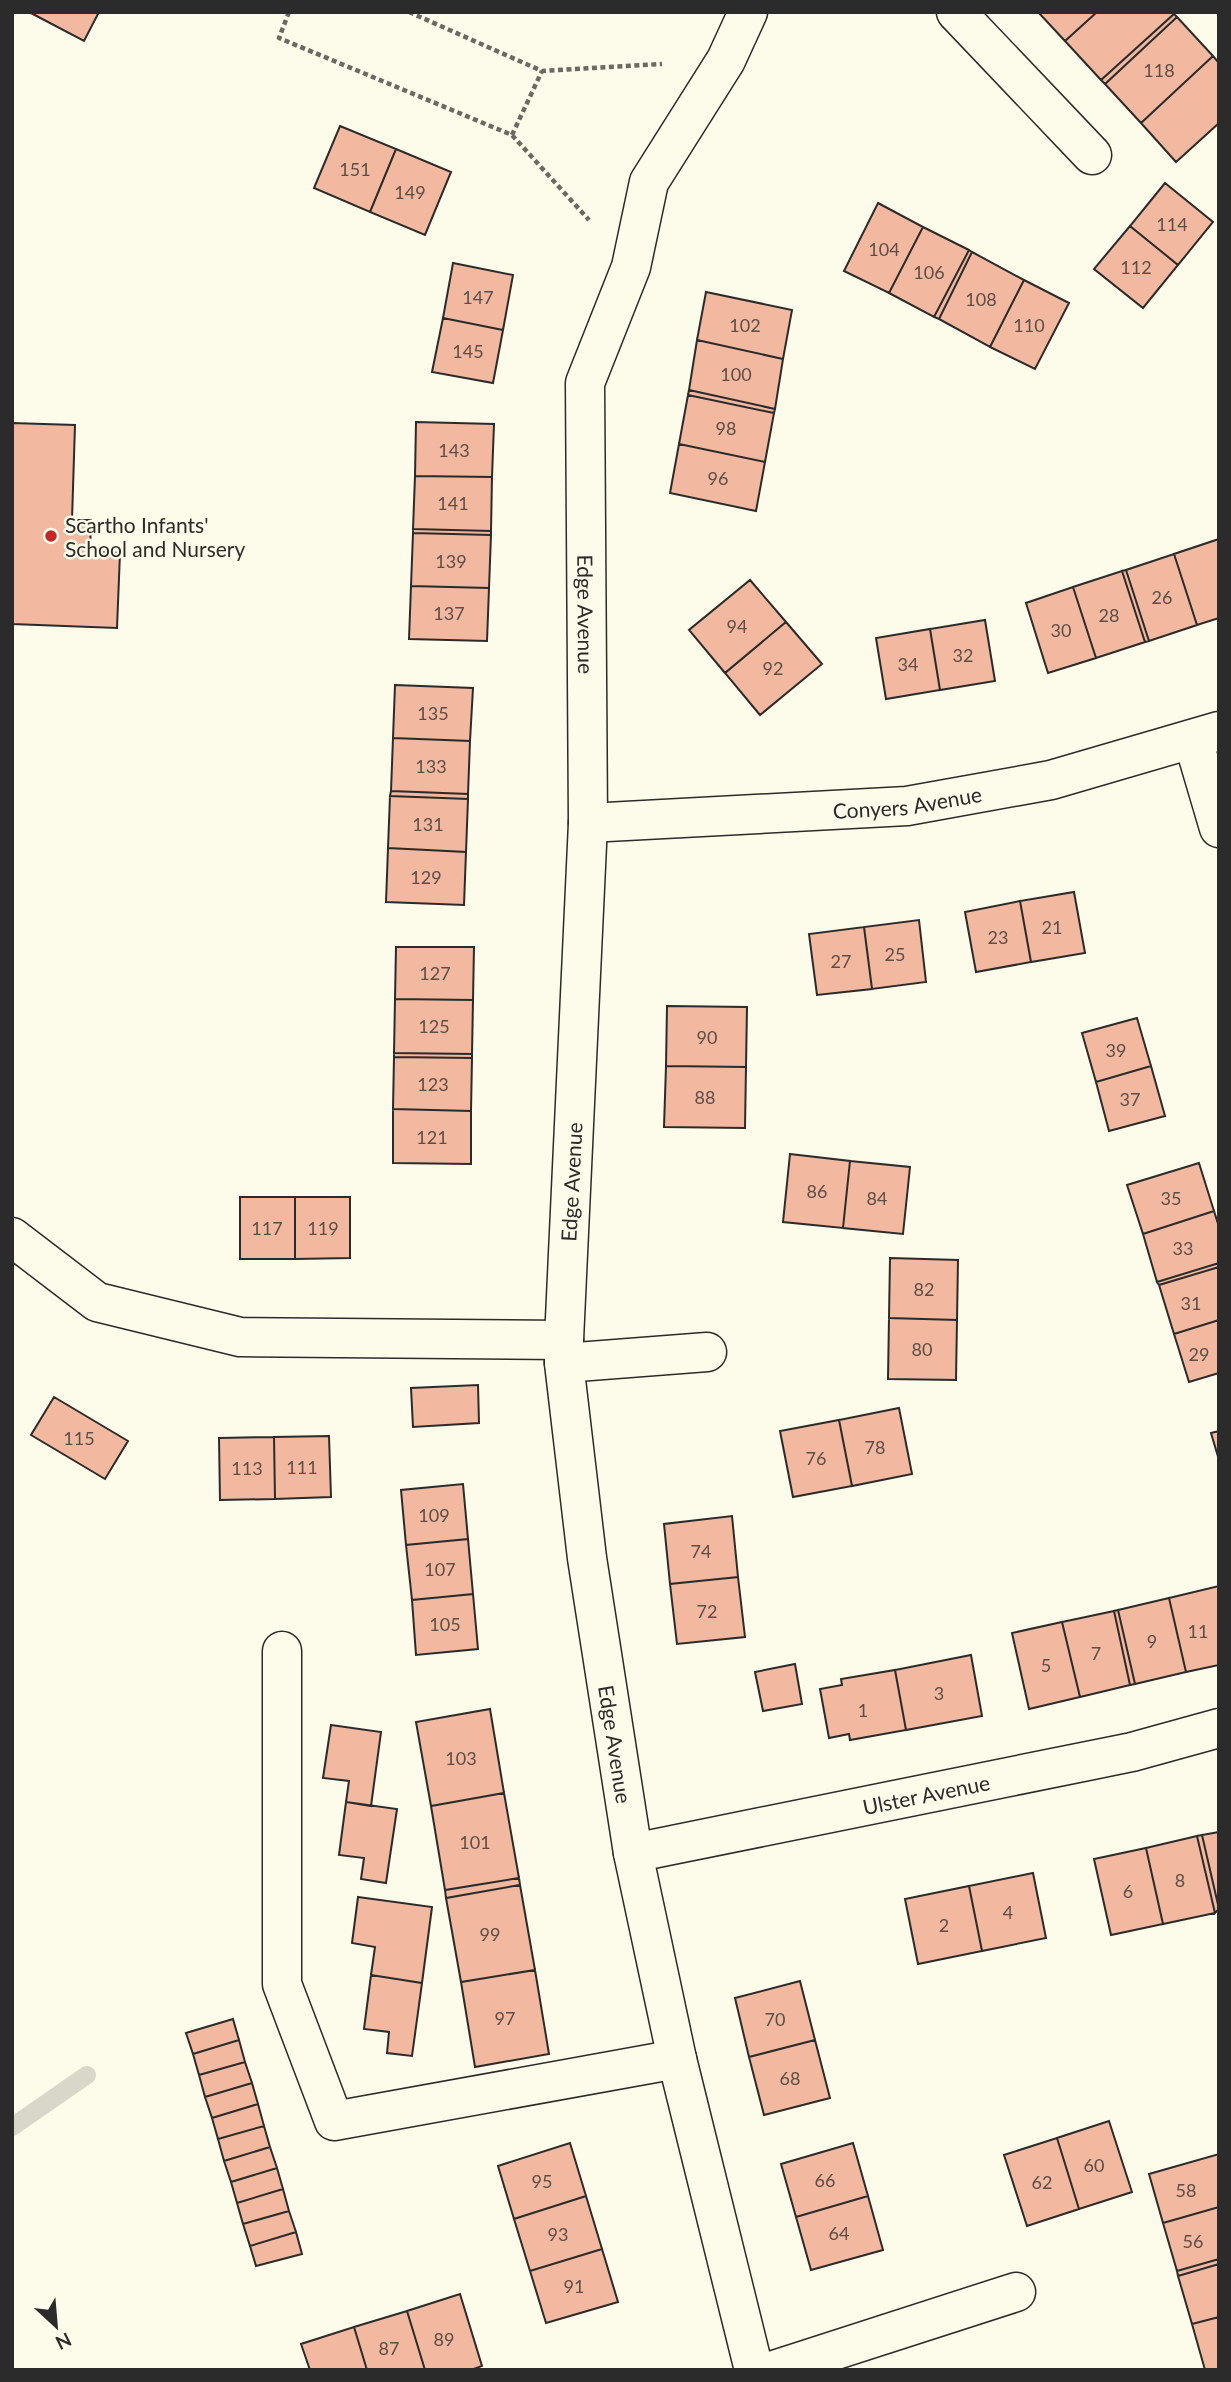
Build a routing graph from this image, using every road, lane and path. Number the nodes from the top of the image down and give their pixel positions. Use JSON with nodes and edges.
{"nodes":[{"id":1,"x":289,"y":12,"type":"edge"},
{"id":2,"x":409,"y":12,"type":"edge"},
{"id":3,"x":748,"y":12,"type":"edge"},
{"id":4,"x":956,"y":12,"type":"edge"},
{"id":5,"x":726,"y":60,"type":"junction"},
{"id":6,"x":542,"y":71,"type":"junction"},
{"id":7,"x":512,"y":135,"type":"junction"},
{"id":8,"x":1092,"y":155,"type":"dead end"},
{"id":9,"x":631,"y":267,"type":"junction"},
{"id":10,"x":1206,"y":736,"type":"edge"},
{"id":11,"x":588,"y":823,"type":"junction"},
{"id":12,"x":1219,"y":828,"type":"edge"},
{"id":13,"x":12,"y":1237,"type":"edge"},
{"id":14,"x":564,"y":1352,"type":"junction"},
{"id":15,"x":707,"y":1352,"type":"dead end"},
{"id":16,"x":282,"y":1651,"type":"dead end"},
{"id":17,"x":1219,"y":1728,"type":"edge"},
{"id":18,"x":634,"y":1853,"type":"junction"},
{"id":19,"x":677,"y":2059,"type":"junction"},
{"id":20,"x":1016,"y":2292,"type":"dead end"},
{"id":21,"x":754,"y":2370,"type":"edge"},
{"id":22,"x":774,"y":2370,"type":"edge"}],
"edges":[{"from":1,"to":7,"type":"path"},
{"from":2,"to":6,"type":"path"},
{"from":3,"to":5,"type":"street","name":"Edge Avenue"},
{"from":4,"to":8,"type":"street"},
{"from":5,"to":6,"type":"path"},
{"from":5,"to":9,"type":"street","name":"Edge Avenue"},
{"from":6,"to":7,"type":"path"},
{"from":7,"to":9,"type":"path"},
{"from":9,"to":11,"type":"street","name":"Edge Avenue"},
{"from":10,"to":11,"type":"street","name":"Conyers Avenue"},
{"from":10,"to":12,"type":"street"},
{"from":11,"to":14,"type":"street","name":"Edge Avenue"},
{"from":13,"to":14,"type":"street"},
{"from":14,"to":15,"type":"street"},
{"from":14,"to":18,"type":"street","name":"Edge Avenue"},
{"from":16,"to":19,"type":"street"},
{"from":17,"to":18,"type":"street","name":"Ulster Avenue"},
{"from":18,"to":19,"type":"street","name":"Edge Avenue"},
{"from":19,"to":21,"type":"street","name":"Edge Avenue"},
{"from":20,"to":22,"type":"street"}]}
